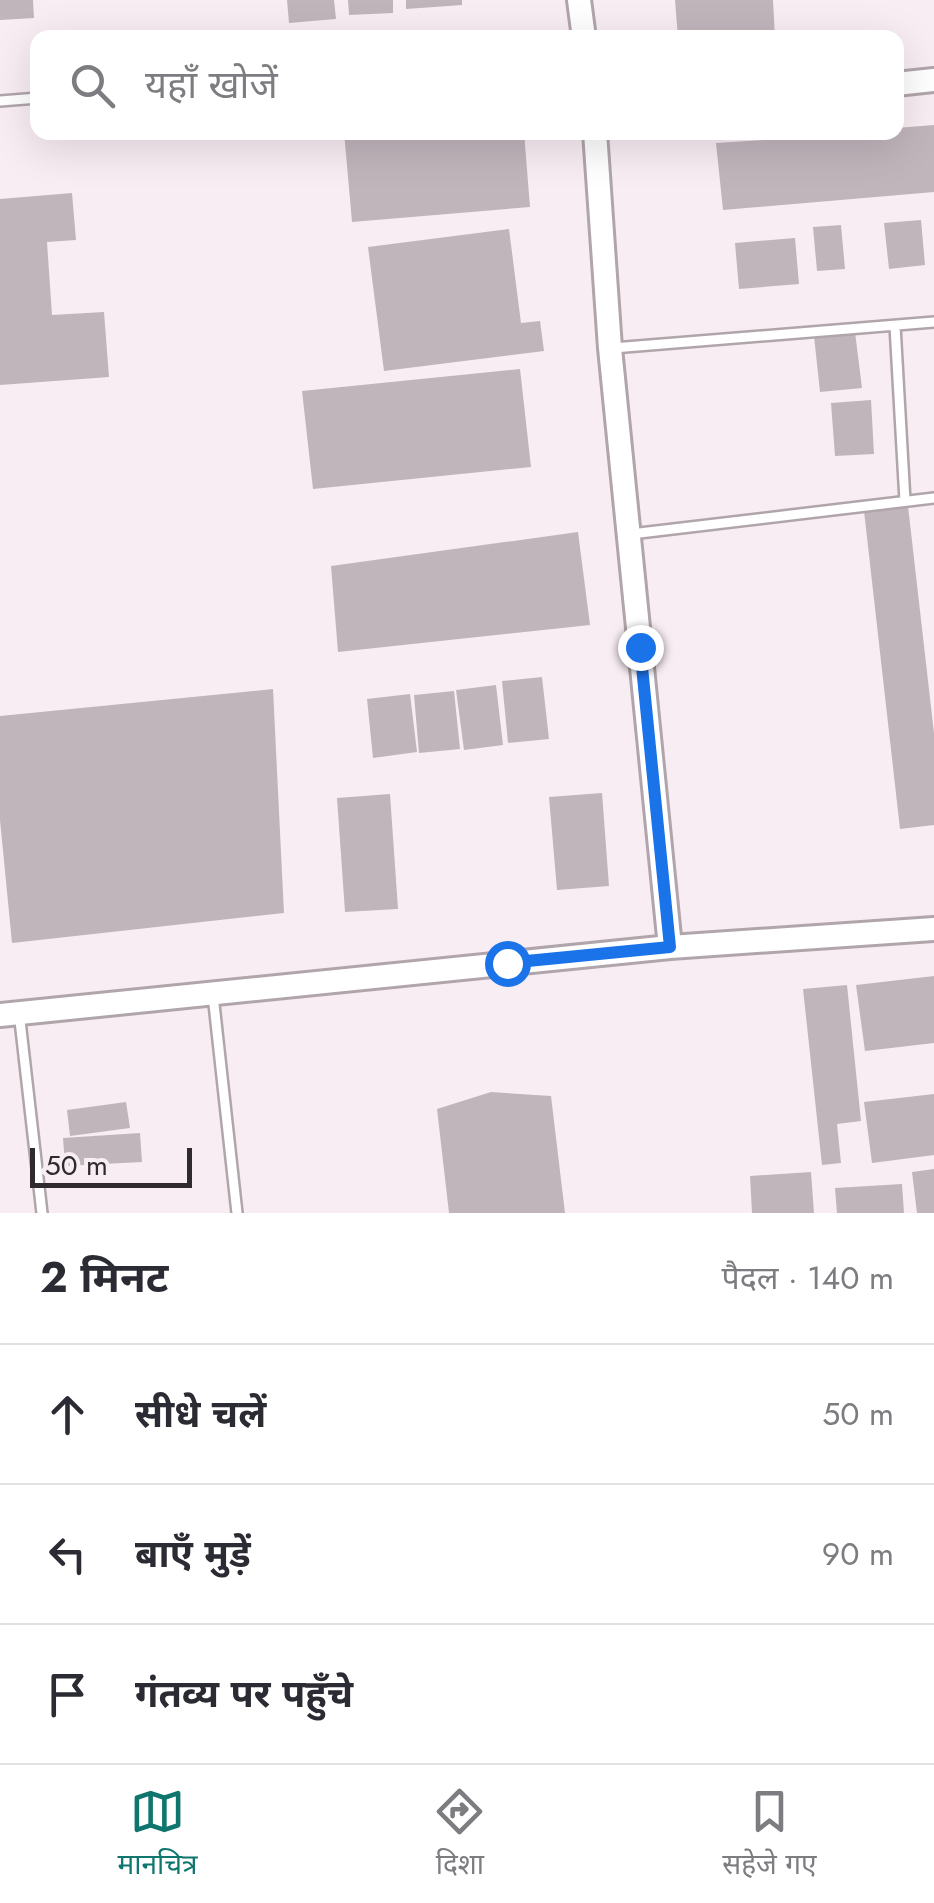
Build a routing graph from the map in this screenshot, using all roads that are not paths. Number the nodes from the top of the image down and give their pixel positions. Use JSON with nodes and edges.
{"nodes":[{"id":1,"x":579,"y":0,"type":"edge"},
{"id":2,"x":583,"y":30,"type":"edge"},
{"id":3,"x":934,"y":80,"type":"edge"},
{"id":4,"x":904,"y":83,"type":"edge"},
{"id":5,"x":30,"y":99,"type":"edge"},
{"id":6,"x":0,"y":101,"type":"edge"},
{"id":7,"x":595,"y":140,"type":"edge"},
{"id":8,"x":934,"y":322,"type":"edge"},
{"id":9,"x":894,"y":326,"type":"junction"},
{"id":10,"x":610,"y":348,"type":"junction"},
{"id":11,"x":934,"y":498,"type":"edge"},
{"id":12,"x":905,"y":501,"type":"junction"},
{"id":13,"x":628,"y":535,"type":"junction"},
{"id":14,"x":934,"y":929,"type":"edge"},
{"id":15,"x":670,"y":947,"type":"junction"},
{"id":16,"x":212,"y":993,"type":"junction"},
{"id":17,"x":10,"y":1013,"type":"edge"},
{"id":18,"x":42,"y":1213,"type":"edge"},
{"id":19,"x":237,"y":1213,"type":"edge"}],
"edges":[{"from":1,"to":2,"type":"street"},
{"from":3,"to":4,"type":"street"},
{"from":5,"to":6,"type":"lane"},
{"from":7,"to":10,"type":"street"},
{"from":8,"to":9,"type":"lane"},
{"from":9,"to":10,"type":"lane"},
{"from":9,"to":12,"type":"lane"},
{"from":10,"to":13,"type":"street"},
{"from":11,"to":12,"type":"lane"},
{"from":12,"to":13,"type":"lane"},
{"from":13,"to":15,"type":"street"},
{"from":14,"to":15,"type":"street"},
{"from":15,"to":16,"type":"street"},
{"from":16,"to":17,"type":"street"},
{"from":16,"to":19,"type":"lane"},
{"from":17,"to":18,"type":"lane"}]}
